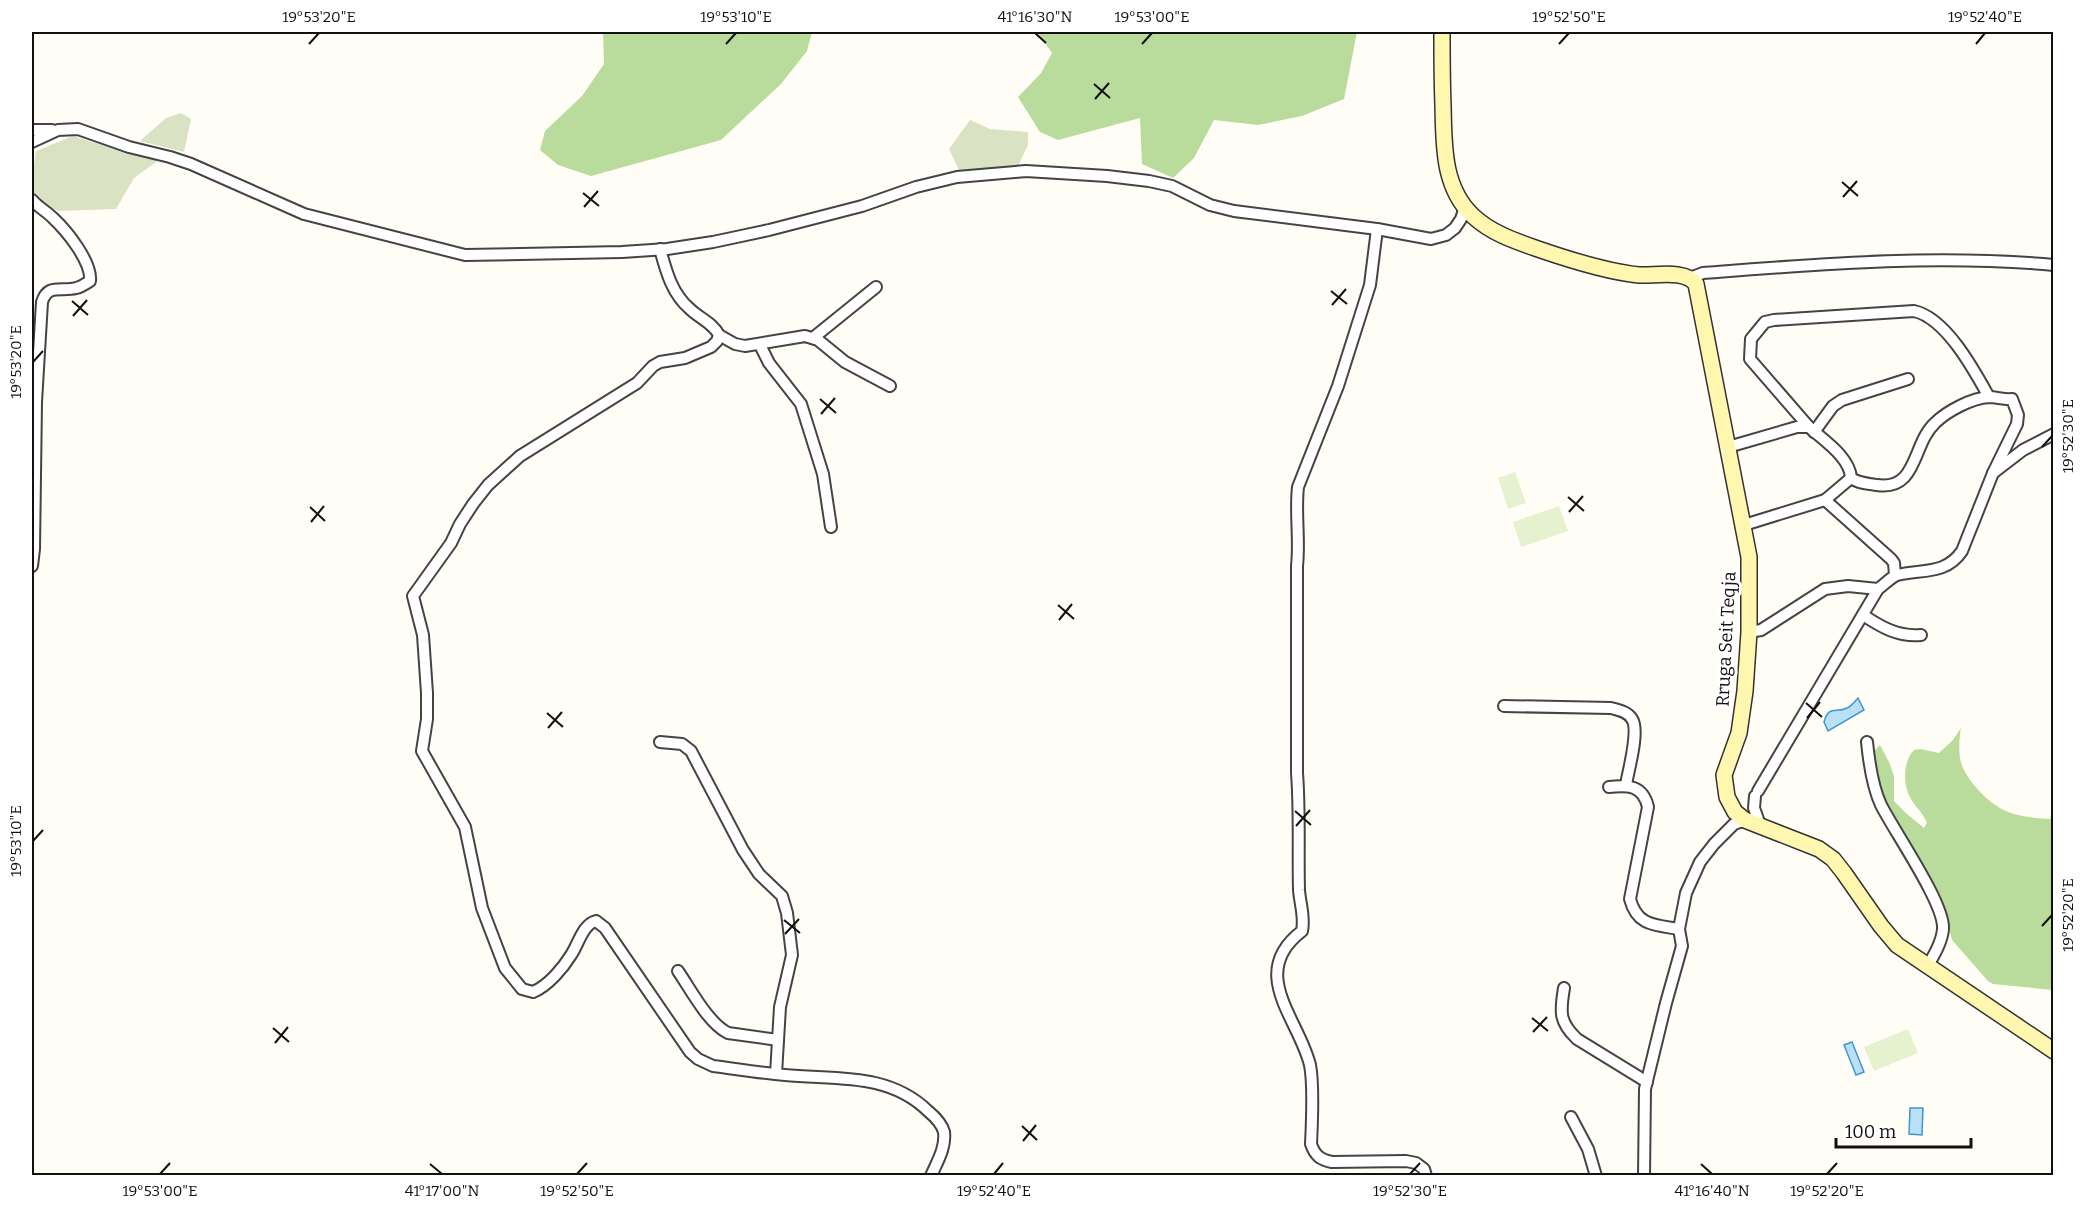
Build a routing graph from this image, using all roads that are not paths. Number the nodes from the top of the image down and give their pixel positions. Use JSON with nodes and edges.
{"nodes":[{"id":1,"x":1442,"y":32,"type":"edge"},
{"id":2,"x":32,"y":130,"type":"edge"},
{"id":3,"x":58,"y":130,"type":"junction"},
{"id":4,"x":32,"y":142,"type":"edge"},
{"id":5,"x":32,"y":200,"type":"edge"},
{"id":6,"x":1465,"y":207,"type":"junction"},
{"id":7,"x":1377,"y":229,"type":"junction"},
{"id":8,"x":660,"y":249,"type":"junction"},
{"id":9,"x":2054,"y":265,"type":"edge"},
{"id":10,"x":1690,"y":278,"type":"junction"},
{"id":11,"x":876,"y":287,"type":"dead end"},
{"id":12,"x":719,"y":334,"type":"junction"},
{"id":13,"x":813,"y":338,"type":"junction"},
{"id":14,"x":760,"y":345,"type":"junction"},
{"id":15,"x":1908,"y":379,"type":"dead end"},
{"id":16,"x":890,"y":386,"type":"dead end"},
{"id":17,"x":1989,"y":397,"type":"junction"},
{"id":18,"x":1812,"y":429,"type":"junction"},
{"id":19,"x":2054,"y":434,"type":"edge"},
{"id":20,"x":1736,"y":445,"type":"dead end"},
{"id":21,"x":1993,"y":473,"type":"junction"},
{"id":22,"x":1851,"y":477,"type":"junction"},
{"id":23,"x":1825,"y":500,"type":"junction"},
{"id":24,"x":1744,"y":525,"type":"junction"},
{"id":25,"x":831,"y":527,"type":"dead end"},
{"id":26,"x":32,"y":566,"type":"edge"},
{"id":27,"x":1895,"y":576,"type":"junction"},
{"id":28,"x":1878,"y":589,"type":"junction"},
{"id":29,"x":1863,"y":615,"type":"junction"},
{"id":30,"x":1749,"y":632,"type":"junction"},
{"id":31,"x":1921,"y":635,"type":"dead end"},
{"id":32,"x":1504,"y":706,"type":"dead end"},
{"id":33,"x":660,"y":742,"type":"dead end"},
{"id":34,"x":1867,"y":742,"type":"dead end"},
{"id":35,"x":1626,"y":785,"type":"junction"},
{"id":36,"x":1609,"y":787,"type":"dead end"},
{"id":37,"x":1752,"y":823,"type":"junction"},
{"id":38,"x":1679,"y":929,"type":"junction"},
{"id":39,"x":1928,"y":967,"type":"junction"},
{"id":40,"x":678,"y":971,"type":"dead end"},
{"id":41,"x":1564,"y":988,"type":"dead end"},
{"id":42,"x":778,"y":1040,"type":"junction"},
{"id":43,"x":2054,"y":1051,"type":"edge"},
{"id":44,"x":776,"y":1074,"type":"junction"},
{"id":45,"x":1647,"y":1082,"type":"junction"},
{"id":46,"x":1571,"y":1117,"type":"dead end"},
{"id":47,"x":931,"y":1176,"type":"edge"},
{"id":48,"x":1426,"y":1176,"type":"edge"},
{"id":49,"x":1596,"y":1176,"type":"edge"},
{"id":50,"x":1644,"y":1176,"type":"edge"}],
"edges":[{"from":1,"to":6,"type":"main road"},
{"from":2,"to":3,"type":"street"},
{"from":3,"to":4,"type":"street"},
{"from":3,"to":8,"type":"street"},
{"from":5,"to":26,"type":"street"},
{"from":6,"to":7,"type":"street"},
{"from":6,"to":10,"type":"main road"},
{"from":7,"to":8,"type":"street"},
{"from":7,"to":48,"type":"street"},
{"from":8,"to":12,"type":"street"},
{"from":9,"to":10,"type":"street"},
{"from":10,"to":24,"type":"main road","name":"Rruga Seit Teqja"},
{"from":11,"to":13,"type":"street"},
{"from":12,"to":14,"type":"street"},
{"from":12,"to":44,"type":"street"},
{"from":13,"to":14,"type":"street"},
{"from":13,"to":16,"type":"street"},
{"from":14,"to":25,"type":"street"},
{"from":15,"to":18,"type":"street"},
{"from":17,"to":18,"type":"street"},
{"from":17,"to":21,"type":"street"},
{"from":17,"to":22,"type":"street"},
{"from":18,"to":20,"type":"street"},
{"from":18,"to":22,"type":"street"},
{"from":19,"to":21,"type":"street"},
{"from":21,"to":27,"type":"street"},
{"from":22,"to":23,"type":"street"},
{"from":23,"to":24,"type":"street"},
{"from":23,"to":27,"type":"street"},
{"from":24,"to":30,"type":"main road","name":"Rruga Seit Teqja"},
{"from":27,"to":28,"type":"street"},
{"from":28,"to":29,"type":"street"},
{"from":28,"to":30,"type":"street"},
{"from":29,"to":31,"type":"street"},
{"from":29,"to":37,"type":"street"},
{"from":30,"to":37,"type":"main road","name":"Rruga Seit Teqja"},
{"from":32,"to":35,"type":"street"},
{"from":33,"to":42,"type":"street"},
{"from":34,"to":39,"type":"street"},
{"from":35,"to":36,"type":"street"},
{"from":35,"to":38,"type":"street"},
{"from":37,"to":38,"type":"street"},
{"from":37,"to":39,"type":"main road"},
{"from":38,"to":45,"type":"street"},
{"from":39,"to":43,"type":"main road"},
{"from":40,"to":42,"type":"street"},
{"from":41,"to":45,"type":"street"},
{"from":42,"to":44,"type":"street"},
{"from":44,"to":47,"type":"street"},
{"from":45,"to":50,"type":"street"},
{"from":46,"to":49,"type":"street"}]}
